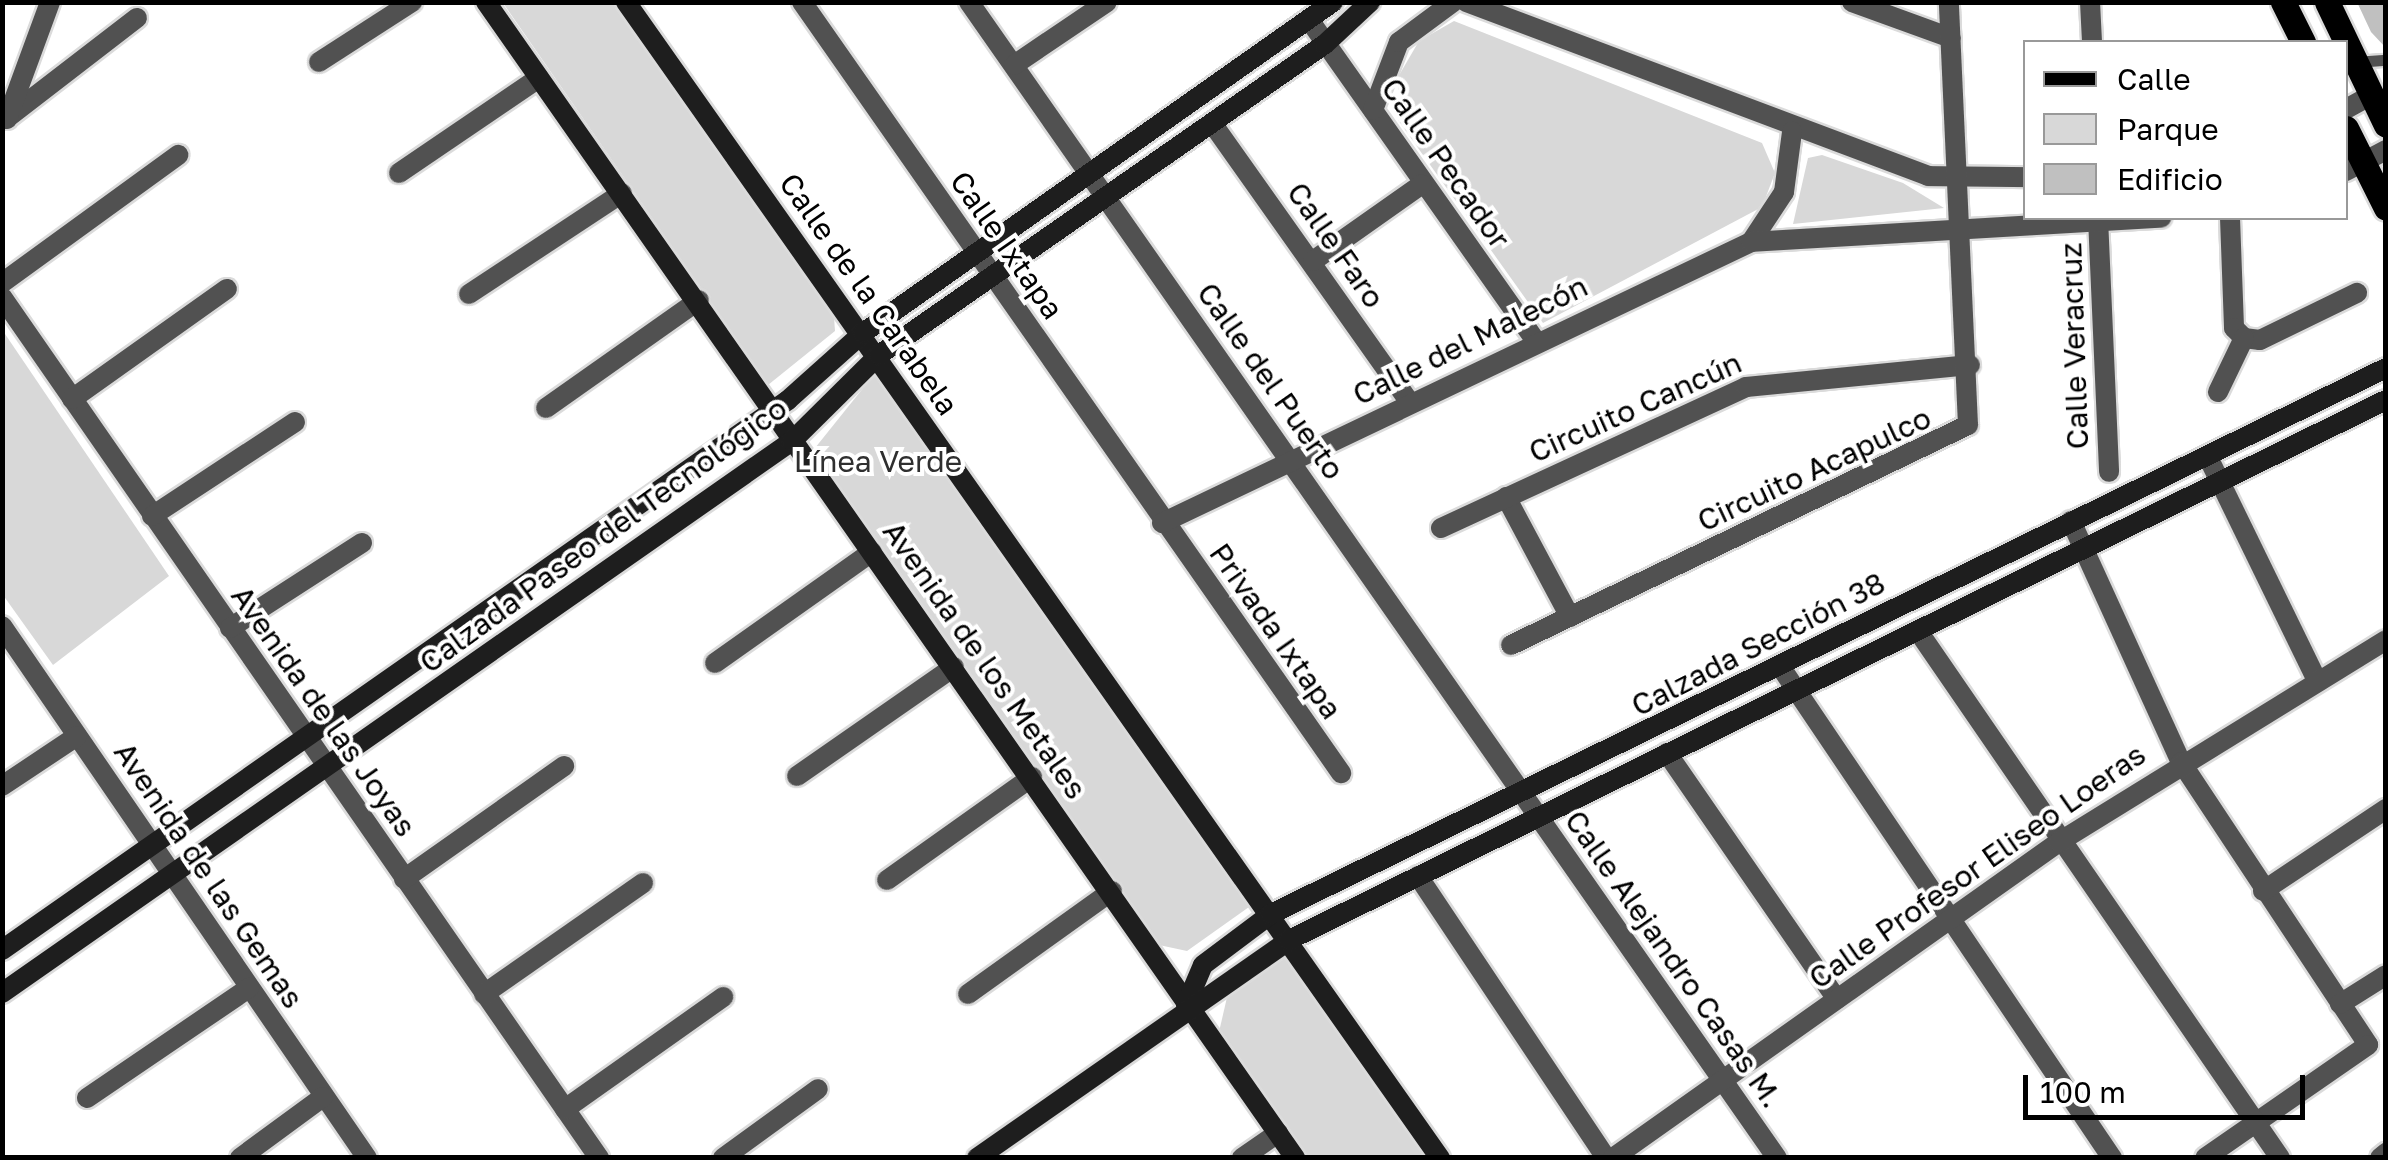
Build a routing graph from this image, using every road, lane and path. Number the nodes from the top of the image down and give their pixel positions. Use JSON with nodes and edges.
{"nodes":[{"id":1,"x":50,"y":2,"type":"edge"},
{"id":2,"x":412,"y":2,"type":"edge"},
{"id":3,"x":486,"y":2,"type":"edge"},
{"id":4,"x":626,"y":2,"type":"edge"},
{"id":5,"x":802,"y":2,"type":"edge"},
{"id":6,"x":969,"y":2,"type":"edge"},
{"id":7,"x":1107,"y":2,"type":"edge"},
{"id":8,"x":1333,"y":2,"type":"edge"},
{"id":9,"x":1370,"y":2,"type":"edge"},
{"id":10,"x":1452,"y":2,"type":"edge"},
{"id":11,"x":1466,"y":2,"type":"edge"},
{"id":12,"x":1852,"y":2,"type":"edge"},
{"id":13,"x":1948,"y":2,"type":"edge"},
{"id":14,"x":2090,"y":2,"type":"edge"},
{"id":15,"x":2283,"y":2,"type":"edge"},
{"id":16,"x":2327,"y":2,"type":"edge"},
{"id":17,"x":138,"y":18,"type":"dead end"},
{"id":18,"x":1310,"y":21,"type":"junction"},
{"id":19,"x":1950,"y":38,"type":"junction"},
{"id":20,"x":2092,"y":40,"type":"edge"},
{"id":21,"x":2302,"y":40,"type":"edge"},
{"id":22,"x":2345,"y":40,"type":"edge"},
{"id":23,"x":1325,"y":44,"type":"junction"},
{"id":24,"x":2348,"y":47,"type":"edge"},
{"id":25,"x":2386,"y":60,"type":"edge"},
{"id":26,"x":319,"y":62,"type":"dead end"},
{"id":27,"x":2355,"y":62,"type":"junction"},
{"id":28,"x":1014,"y":65,"type":"junction"},
{"id":29,"x":538,"y":78,"type":"junction"},
{"id":30,"x":2371,"y":95,"type":"junction"},
{"id":31,"x":2348,"y":108,"type":"edge"},
{"id":32,"x":1373,"y":110,"type":"junction"},
{"id":33,"x":1212,"y":123,"type":"junction"},
{"id":34,"x":5,"y":124,"type":"edge"},
{"id":35,"x":2386,"y":125,"type":"edge"},
{"id":36,"x":2348,"y":131,"type":"edge"},
{"id":37,"x":1792,"y":132,"type":"junction"},
{"id":38,"x":178,"y":155,"type":"dead end"},
{"id":39,"x":2365,"y":161,"type":"edge"},
{"id":40,"x":399,"y":173,"type":"dead end"},
{"id":41,"x":1090,"y":176,"type":"junction"},
{"id":42,"x":2023,"y":177,"type":"edge"},
{"id":43,"x":1958,"y":182,"type":"junction"},
{"id":44,"x":1422,"y":184,"type":"junction"},
{"id":45,"x":622,"y":193,"type":"junction"},
{"id":46,"x":1104,"y":196,"type":"junction"},
{"id":47,"x":2386,"y":208,"type":"edge"},
{"id":48,"x":2098,"y":220,"type":"edge"},
{"id":49,"x":2230,"y":220,"type":"edge"},
{"id":50,"x":1961,"y":232,"type":"junction"},
{"id":51,"x":1752,"y":242,"type":"junction"},
{"id":52,"x":977,"y":254,"type":"junction"},
{"id":53,"x":1313,"y":262,"type":"junction"},
{"id":54,"x":992,"y":274,"type":"junction"},
{"id":55,"x":2,"y":283,"type":"edge"},
{"id":56,"x":227,"y":289,"type":"dead end"},
{"id":57,"x":2356,"y":293,"type":"dead end"},
{"id":58,"x":469,"y":294,"type":"dead end"},
{"id":59,"x":2,"y":297,"type":"edge"},
{"id":60,"x":699,"y":300,"type":"junction"},
{"id":61,"x":863,"y":333,"type":"junction"},
{"id":62,"x":1534,"y":338,"type":"junction"},
{"id":63,"x":2244,"y":338,"type":"junction"},
{"id":64,"x":879,"y":355,"type":"junction"},
{"id":65,"x":1970,"y":365,"type":"junction"},
{"id":66,"x":2386,"y":368,"type":"edge"},
{"id":67,"x":2218,"y":392,"type":"dead end"},
{"id":68,"x":72,"y":400,"type":"junction"},
{"id":69,"x":2386,"y":400,"type":"edge"},
{"id":70,"x":1410,"y":403,"type":"junction"},
{"id":71,"x":546,"y":408,"type":"dead end"},
{"id":72,"x":774,"y":408,"type":"junction"},
{"id":73,"x":295,"y":422,"type":"dead end"},
{"id":74,"x":792,"y":442,"type":"junction"},
{"id":75,"x":2208,"y":457,"type":"junction"},
{"id":76,"x":1290,"y":460,"type":"junction"},
{"id":77,"x":2109,"y":472,"type":"dead end"},
{"id":78,"x":2219,"y":483,"type":"junction"},
{"id":79,"x":1506,"y":497,"type":"junction"},
{"id":80,"x":152,"y":516,"type":"junction"},
{"id":81,"x":2071,"y":522,"type":"junction"},
{"id":82,"x":1162,"y":523,"type":"junction"},
{"id":83,"x":1441,"y":528,"type":"dead end"},
{"id":84,"x":362,"y":543,"type":"dead end"},
{"id":85,"x":2083,"y":548,"type":"junction"},
{"id":86,"x":872,"y":552,"type":"junction"},
{"id":87,"x":539,"y":576,"type":"junction"},
{"id":88,"x":560,"y":606,"type":"junction"},
{"id":89,"x":1570,"y":617,"type":"junction"},
{"id":90,"x":2,"y":626,"type":"edge"},
{"id":91,"x":230,"y":628,"type":"junction"},
{"id":92,"x":1918,"y":631,"type":"junction"},
{"id":93,"x":2386,"y":640,"type":"edge"},
{"id":94,"x":1511,"y":645,"type":"dead end"},
{"id":95,"x":715,"y":663,"type":"dead end"},
{"id":96,"x":1780,"y":666,"type":"junction"},
{"id":97,"x":954,"y":668,"type":"junction"},
{"id":98,"x":2314,"y":676,"type":"junction"},
{"id":99,"x":1793,"y":691,"type":"junction"},
{"id":100,"x":77,"y":736,"type":"junction"},
{"id":101,"x":308,"y":741,"type":"junction"},
{"id":102,"x":1667,"y":753,"type":"junction"},
{"id":103,"x":2181,"y":762,"type":"junction"},
{"id":104,"x":564,"y":766,"type":"dead end"},
{"id":105,"x":328,"y":770,"type":"junction"},
{"id":106,"x":1340,"y":773,"type":"dead end"},
{"id":107,"x":796,"y":776,"type":"dead end"},
{"id":108,"x":1032,"y":777,"type":"junction"},
{"id":109,"x":2,"y":786,"type":"edge"},
{"id":110,"x":1521,"y":796,"type":"junction"},
{"id":111,"x":2386,"y":809,"type":"edge"},
{"id":112,"x":1537,"y":817,"type":"junction"},
{"id":113,"x":2058,"y":842,"type":"junction"},
{"id":114,"x":152,"y":846,"type":"junction"},
{"id":115,"x":174,"y":876,"type":"junction"},
{"id":116,"x":1418,"y":876,"type":"junction"},
{"id":117,"x":404,"y":879,"type":"junction"},
{"id":118,"x":887,"y":880,"type":"dead end"},
{"id":119,"x":643,"y":883,"type":"dead end"},
{"id":120,"x":1112,"y":891,"type":"junction"},
{"id":121,"x":2263,"y":891,"type":"junction"},
{"id":122,"x":1272,"y":914,"type":"junction"},
{"id":123,"x":1950,"y":919,"type":"junction"},
{"id":124,"x":1289,"y":940,"type":"junction"},
{"id":125,"x":2,"y":950,"type":"edge"},
{"id":126,"x":2386,"y":976,"type":"edge"},
{"id":127,"x":249,"y":988,"type":"junction"},
{"id":128,"x":2,"y":993,"type":"edge"},
{"id":129,"x":484,"y":994,"type":"junction"},
{"id":130,"x":968,"y":994,"type":"dead end"},
{"id":131,"x":724,"y":997,"type":"dead end"},
{"id":132,"x":1837,"y":999,"type":"junction"},
{"id":133,"x":2340,"y":1004,"type":"junction"},
{"id":134,"x":1186,"y":1005,"type":"junction"},
{"id":135,"x":1722,"y":1081,"type":"junction"},
{"id":136,"x":818,"y":1089,"type":"dead end"},
{"id":137,"x":324,"y":1097,"type":"junction"},
{"id":138,"x":87,"y":1098,"type":"dead end"},
{"id":139,"x":565,"y":1109,"type":"junction"},
{"id":140,"x":2256,"y":1123,"type":"junction"},
{"id":141,"x":1278,"y":1133,"type":"junction"},
{"id":142,"x":240,"y":1158,"type":"edge"},
{"id":143,"x":367,"y":1158,"type":"edge"},
{"id":144,"x":598,"y":1158,"type":"edge"},
{"id":145,"x":723,"y":1158,"type":"edge"},
{"id":146,"x":976,"y":1158,"type":"edge"},
{"id":147,"x":1242,"y":1158,"type":"edge"},
{"id":148,"x":1295,"y":1158,"type":"edge"},
{"id":149,"x":1440,"y":1158,"type":"edge"},
{"id":150,"x":1610,"y":1158,"type":"edge"},
{"id":151,"x":1777,"y":1158,"type":"edge"},
{"id":152,"x":2112,"y":1158,"type":"edge"},
{"id":153,"x":2205,"y":1158,"type":"edge"},
{"id":154,"x":2280,"y":1158,"type":"edge"}],
"edges":[{"from":1,"to":34,"type":"street"},
{"from":2,"to":26,"type":"street"},
{"from":3,"to":29,"type":"street","name":"Avenida de los Metales"},
{"from":4,"to":61,"type":"street","name":"Calle de la Carabela"},
{"from":5,"to":52,"type":"street","name":"Calle Ixtapa"},
{"from":6,"to":28,"type":"street","name":"Calle del Puerto"},
{"from":7,"to":28,"type":"street"},
{"from":8,"to":18,"type":"street","name":"Calzada Paseo del Tecnológico"},
{"from":9,"to":23,"type":"street","name":"Calzada Paseo del Tecnológico"},
{"from":10,"to":32,"type":"street"},
{"from":11,"to":37,"type":"street"},
{"from":12,"to":19,"type":"street"},
{"from":13,"to":19,"type":"street","name":"Circuito Acapulco"},
{"from":14,"to":20,"type":"street"},
{"from":15,"to":21,"type":"main road"},
{"from":16,"to":22,"type":"main road"},
{"from":17,"to":34,"type":"street"},
{"from":18,"to":23,"type":"street","name":"Calle Pecador"},
{"from":18,"to":41,"type":"street","name":"Calzada Paseo del Tecnológico"},
{"from":19,"to":43,"type":"street","name":"Circuito Acapulco"},
{"from":23,"to":32,"type":"street","name":"Calle Pecador"},
{"from":23,"to":33,"type":"street","name":"Calzada Paseo del Tecnológico"},
{"from":24,"to":27,"type":"main road"},
{"from":25,"to":27,"type":"lane"},
{"from":27,"to":30,"type":"main road"},
{"from":28,"to":41,"type":"street","name":"Calle del Puerto"},
{"from":29,"to":40,"type":"street"},
{"from":29,"to":45,"type":"street","name":"Avenida de los Metales"},
{"from":30,"to":31,"type":"street"},
{"from":30,"to":35,"type":"main road"},
{"from":32,"to":44,"type":"street","name":"Calle Pecador"},
{"from":33,"to":46,"type":"street","name":"Calzada Paseo del Tecnológico"},
{"from":33,"to":53,"type":"street","name":"Calle Faro"},
{"from":36,"to":39,"type":"main road"},
{"from":37,"to":43,"type":"street"},
{"from":37,"to":51,"type":"street"},
{"from":38,"to":55,"type":"street"},
{"from":39,"to":47,"type":"main road"},
{"from":41,"to":46,"type":"street","name":"Calle del Puerto"},
{"from":41,"to":52,"type":"street","name":"Calzada Paseo del Tecnológico"},
{"from":42,"to":43,"type":"street"},
{"from":43,"to":50,"type":"street","name":"Circuito Acapulco"},
{"from":44,"to":53,"type":"street"},
{"from":44,"to":62,"type":"street","name":"Calle Pecador"},
{"from":45,"to":58,"type":"street"},
{"from":45,"to":60,"type":"street","name":"Avenida de los Metales"},
{"from":46,"to":54,"type":"street","name":"Calzada Paseo del Tecnológico"},
{"from":46,"to":76,"type":"street","name":"Calle del Puerto"},
{"from":48,"to":50,"type":"street"},
{"from":48,"to":77,"type":"street","name":"Calle Veracruz"},
{"from":49,"to":63,"type":"street"},
{"from":50,"to":51,"type":"street"},
{"from":50,"to":65,"type":"street","name":"Circuito Acapulco"},
{"from":51,"to":62,"type":"street","name":"Calle del Malecón"},
{"from":52,"to":54,"type":"street","name":"Calle Ixtapa"},
{"from":52,"to":61,"type":"street","name":"Calzada Paseo del Tecnológico"},
{"from":53,"to":70,"type":"street","name":"Calle Faro"},
{"from":54,"to":64,"type":"street","name":"Calzada Paseo del Tecnológico"},
{"from":54,"to":82,"type":"street","name":"Calle Ixtapa"},
{"from":56,"to":68,"type":"street"},
{"from":57,"to":63,"type":"street"},
{"from":59,"to":68,"type":"street","name":"Avenida de las Joyas"},
{"from":60,"to":71,"type":"street"},
{"from":60,"to":72,"type":"street","name":"Avenida de los Metales"},
{"from":61,"to":64,"type":"street","name":"Calle de la Carabela"},
{"from":61,"to":72,"type":"street","name":"Calzada Paseo del Tecnológico"},
{"from":62,"to":70,"type":"street","name":"Calle del Malecón"},
{"from":63,"to":67,"type":"street"},
{"from":64,"to":74,"type":"street","name":"Calzada Paseo del Tecnológico"},
{"from":64,"to":122,"type":"street","name":"Calle de la Carabela"},
{"from":65,"to":79,"type":"street","name":"Circuito Cancún"},
{"from":65,"to":89,"type":"street","name":"Circuito Acapulco"},
{"from":66,"to":75,"type":"street","name":"Calzada Sección 38"},
{"from":68,"to":80,"type":"street","name":"Avenida de las Joyas"},
{"from":69,"to":78,"type":"street","name":"Calzada Sección 38"},
{"from":70,"to":76,"type":"street","name":"Calle del Malecón"},
{"from":72,"to":74,"type":"street","name":"Avenida de los Metales"},
{"from":72,"to":87,"type":"street","name":"Calzada Paseo del Tecnológico"},
{"from":73,"to":80,"type":"street"},
{"from":74,"to":86,"type":"street","name":"Avenida de los Metales"},
{"from":74,"to":88,"type":"street","name":"Calzada Paseo del Tecnológico"},
{"from":75,"to":78,"type":"street"},
{"from":75,"to":81,"type":"street","name":"Calzada Sección 38"},
{"from":76,"to":82,"type":"street","name":"Calle del Malecón"},
{"from":76,"to":110,"type":"street","name":"Calle del Puerto"},
{"from":78,"to":85,"type":"street","name":"Calzada Sección 38"},
{"from":78,"to":98,"type":"street"},
{"from":79,"to":83,"type":"street","name":"Circuito Cancún"},
{"from":79,"to":89,"type":"street","name":"Circuito Cancún"},
{"from":80,"to":91,"type":"street","name":"Avenida de las Joyas"},
{"from":81,"to":85,"type":"street"},
{"from":81,"to":96,"type":"street","name":"Calzada Sección 38"},
{"from":82,"to":106,"type":"street","name":"Privada Ixtapa"},
{"from":84,"to":91,"type":"street"},
{"from":85,"to":92,"type":"street","name":"Calzada Sección 38"},
{"from":85,"to":103,"type":"street"},
{"from":86,"to":95,"type":"street"},
{"from":86,"to":97,"type":"street","name":"Avenida de los Metales"},
{"from":87,"to":88,"type":"street"},
{"from":87,"to":101,"type":"street","name":"Calzada Paseo del Tecnológico"},
{"from":88,"to":105,"type":"street","name":"Calzada Paseo del Tecnológico"},
{"from":89,"to":94,"type":"street","name":"Circuito Acapulco"},
{"from":90,"to":100,"type":"street","name":"Avenida de las Gemas"},
{"from":91,"to":101,"type":"street","name":"Avenida de las Joyas"},
{"from":92,"to":99,"type":"street","name":"Calzada Sección 38"},
{"from":92,"to":113,"type":"street"},
{"from":93,"to":98,"type":"street","name":"Calle Profesor Eliseo Loeras"},
{"from":96,"to":99,"type":"street"},
{"from":96,"to":110,"type":"street","name":"Calzada Sección 38"},
{"from":97,"to":107,"type":"street"},
{"from":97,"to":108,"type":"street","name":"Avenida de los Metales"},
{"from":98,"to":103,"type":"street","name":"Calle Profesor Eliseo Loeras"},
{"from":99,"to":102,"type":"street","name":"Calzada Sección 38"},
{"from":99,"to":123,"type":"street"},
{"from":100,"to":109,"type":"street"},
{"from":100,"to":114,"type":"street","name":"Avenida de las Gemas"},
{"from":101,"to":105,"type":"street","name":"Avenida de las Joyas"},
{"from":101,"to":114,"type":"street","name":"Calzada Paseo del Tecnológico"},
{"from":102,"to":112,"type":"street","name":"Calzada Sección 38"},
{"from":102,"to":132,"type":"street"},
{"from":103,"to":113,"type":"street","name":"Calle Profesor Eliseo Loeras"},
{"from":103,"to":121,"type":"street"},
{"from":104,"to":117,"type":"street"},
{"from":105,"to":115,"type":"street","name":"Calzada Paseo del Tecnológico"},
{"from":105,"to":117,"type":"street","name":"Avenida de las Joyas"},
{"from":108,"to":118,"type":"street"},
{"from":108,"to":120,"type":"street","name":"Avenida de los Metales"},
{"from":110,"to":112,"type":"street","name":"Calle Alejandro Casas M."},
{"from":110,"to":122,"type":"street","name":"Calzada Sección 38"},
{"from":111,"to":121,"type":"street"},
{"from":112,"to":116,"type":"street","name":"Calzada Sección 38"},
{"from":112,"to":135,"type":"street","name":"Calle Alejandro Casas M."},
{"from":113,"to":123,"type":"street","name":"Calle Profesor Eliseo Loeras"},
{"from":113,"to":140,"type":"street"},
{"from":114,"to":115,"type":"street","name":"Avenida de las Gemas"},
{"from":114,"to":125,"type":"street","name":"Calzada Paseo del Tecnológico"},
{"from":115,"to":127,"type":"street","name":"Avenida de las Gemas"},
{"from":115,"to":128,"type":"street","name":"Calzada Paseo del Tecnológico"},
{"from":116,"to":124,"type":"street","name":"Calzada Sección 38"},
{"from":116,"to":150,"type":"street"},
{"from":117,"to":129,"type":"street","name":"Avenida de las Joyas"},
{"from":119,"to":129,"type":"street"},
{"from":120,"to":130,"type":"street"},
{"from":120,"to":134,"type":"street","name":"Avenida de los Metales"},
{"from":121,"to":133,"type":"street"},
{"from":122,"to":124,"type":"street","name":"Calle de la Carabela"},
{"from":122,"to":134,"type":"street","name":"Calzada Sección 38"},
{"from":123,"to":132,"type":"street","name":"Calle Profesor Eliseo Loeras"},
{"from":123,"to":152,"type":"street"},
{"from":124,"to":134,"type":"street","name":"Calzada Sección 38"},
{"from":124,"to":149,"type":"street","name":"Calle de la Carabela"},
{"from":126,"to":133,"type":"street"},
{"from":127,"to":137,"type":"street","name":"Avenida de las Gemas"},
{"from":127,"to":138,"type":"street"},
{"from":129,"to":139,"type":"street","name":"Avenida de las Joyas"},
{"from":131,"to":139,"type":"street"},
{"from":132,"to":135,"type":"street","name":"Calle Profesor Eliseo Loeras"},
{"from":133,"to":140,"type":"street"},
{"from":134,"to":141,"type":"street","name":"Avenida de los Metales"},
{"from":134,"to":146,"type":"street","name":"Calzada Sección 38"},
{"from":135,"to":150,"type":"street","name":"Calle Profesor Eliseo Loeras"},
{"from":135,"to":151,"type":"street","name":"Calle Alejandro Casas M."},
{"from":136,"to":145,"type":"street"},
{"from":137,"to":142,"type":"street"},
{"from":137,"to":143,"type":"street","name":"Avenida de las Gemas"},
{"from":139,"to":144,"type":"street","name":"Avenida de las Joyas"},
{"from":140,"to":153,"type":"street"},
{"from":140,"to":154,"type":"street"},
{"from":141,"to":147,"type":"street"},
{"from":141,"to":148,"type":"street","name":"Avenida de los Metales"}]}
